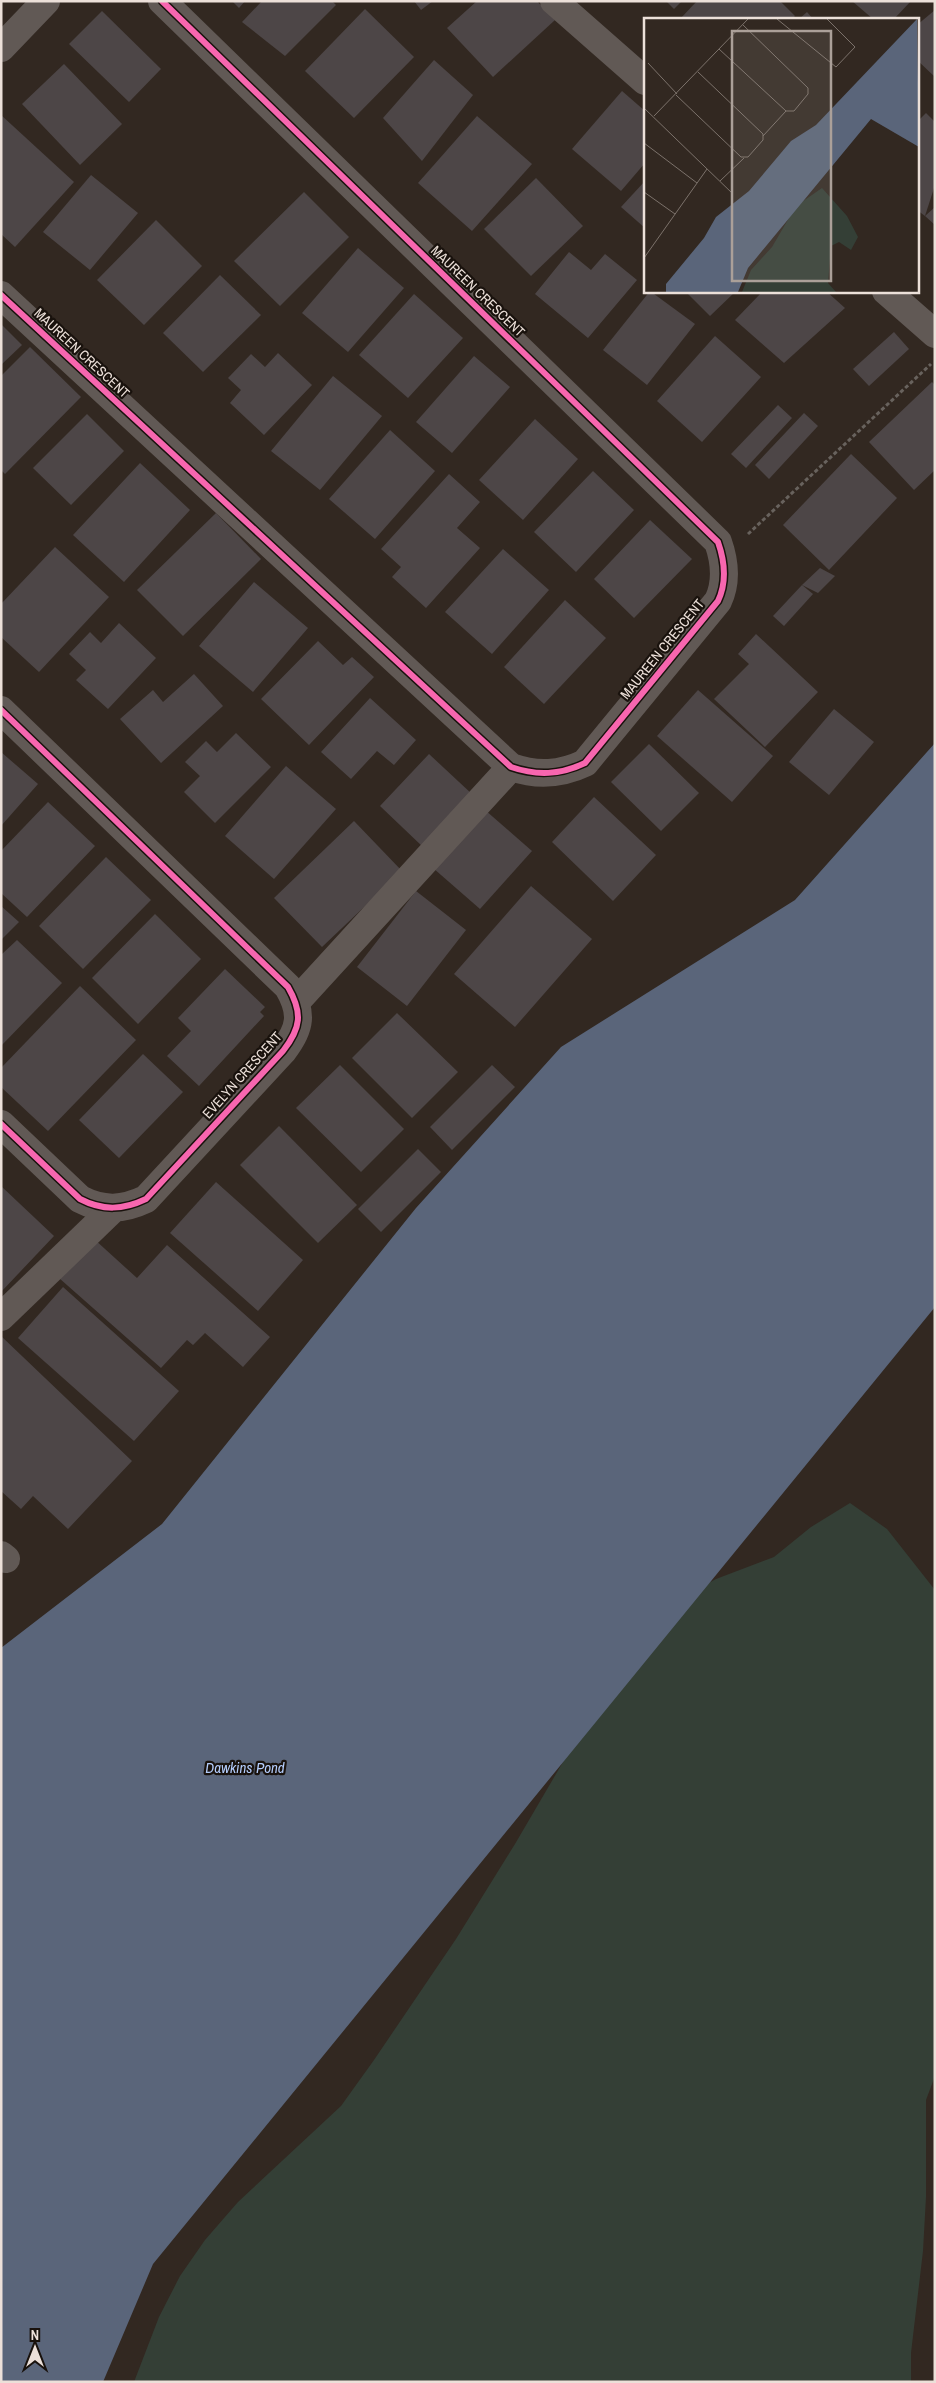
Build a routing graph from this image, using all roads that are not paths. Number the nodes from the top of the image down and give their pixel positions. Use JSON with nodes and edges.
{"nodes":[{"id":1,"x":46,"y":1,"type":"edge"},
{"id":2,"x":162,"y":1,"type":"edge"},
{"id":3,"x":554,"y":1,"type":"edge"},
{"id":4,"x":1,"y":48,"type":"edge"},
{"id":5,"x":644,"y":80,"type":"edge"},
{"id":6,"x":887,"y":292,"type":"edge"},
{"id":7,"x":1,"y":295,"type":"edge"},
{"id":8,"x":935,"y":334,"type":"edge"},
{"id":9,"x":1,"y":710,"type":"edge"},
{"id":10,"x":511,"y":767,"type":"junction"},
{"id":11,"x":296,"y":1002,"type":"junction"},
{"id":12,"x":1,"y":1124,"type":"edge"},
{"id":13,"x":113,"y":1209,"type":"junction"},
{"id":14,"x":1,"y":1318,"type":"edge"}],
"edges":[{"from":1,"to":4,"type":"street"},
{"from":2,"to":10,"type":"street","name":"MAUREEN CRESCENT"},
{"from":3,"to":5,"type":"street"},
{"from":6,"to":8,"type":"street"},
{"from":7,"to":10,"type":"street","name":"MAUREEN CRESCENT"},
{"from":9,"to":11,"type":"street"},
{"from":10,"to":11,"type":"street"},
{"from":11,"to":13,"type":"street","name":"EVELYN CRESCENT"},
{"from":12,"to":13,"type":"street","name":"EVELYN CRESCENT"},
{"from":13,"to":14,"type":"street"}]}
